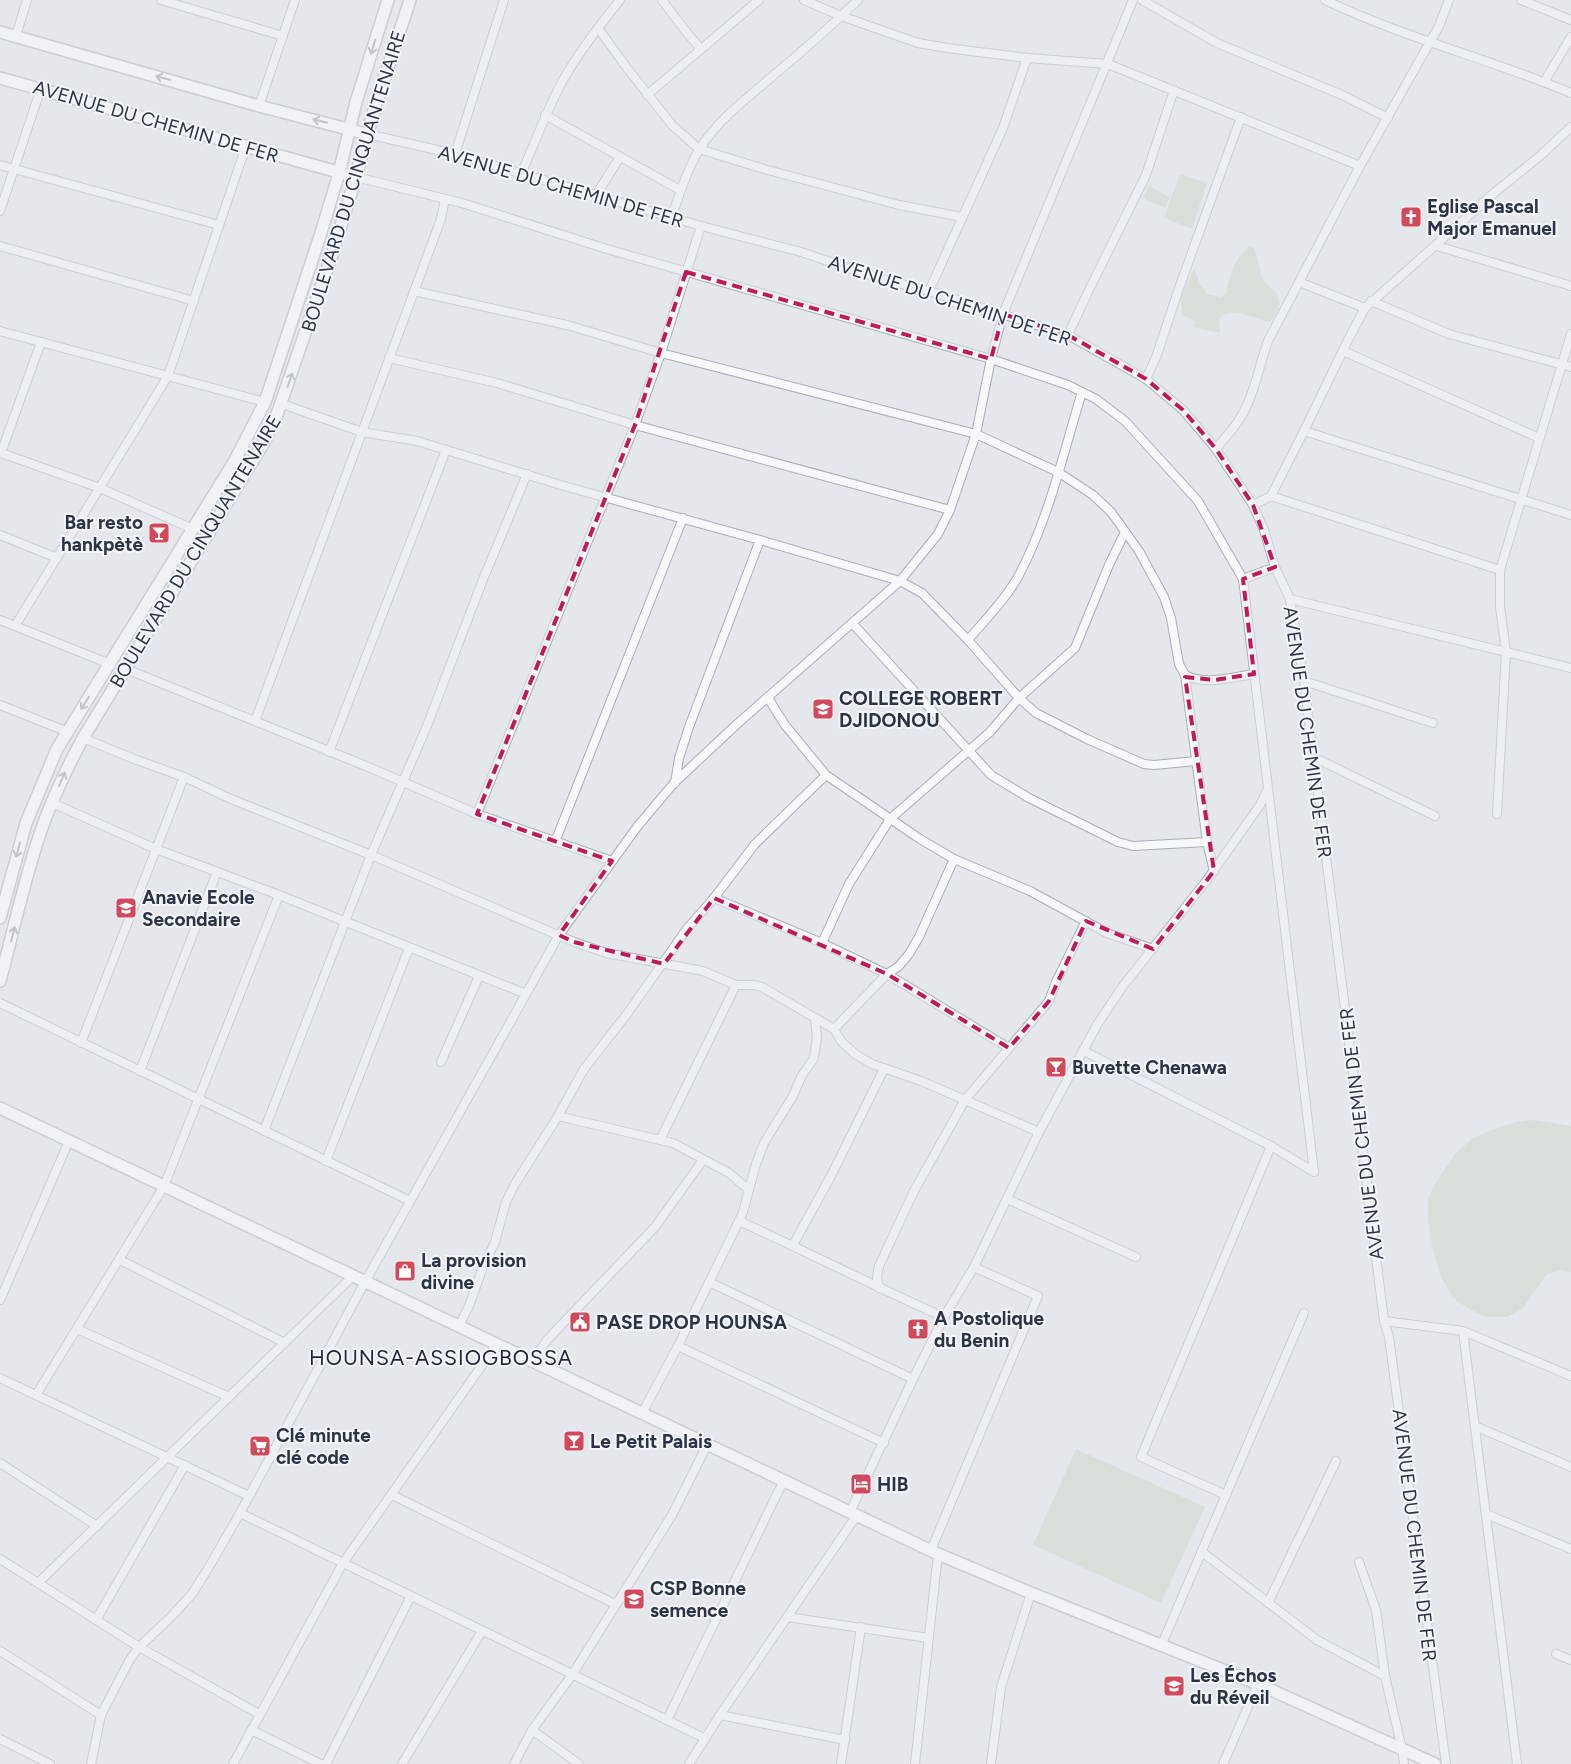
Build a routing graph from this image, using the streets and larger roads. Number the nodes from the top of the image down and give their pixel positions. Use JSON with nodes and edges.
{"nodes":[{"id":1,"x":27,"y":0,"type":"edge"},
{"id":2,"x":161,"y":0,"type":"edge"},
{"id":3,"x":295,"y":0,"type":"edge"},
{"id":4,"x":388,"y":0,"type":"edge"},
{"id":5,"x":410,"y":0,"type":"edge"},
{"id":6,"x":504,"y":0,"type":"edge"},
{"id":7,"x":620,"y":0,"type":"edge"},
{"id":8,"x":662,"y":0,"type":"edge"},
{"id":9,"x":759,"y":0,"type":"edge"},
{"id":10,"x":804,"y":0,"type":"edge"},
{"id":11,"x":858,"y":0,"type":"edge"},
{"id":12,"x":1133,"y":0,"type":"edge"},
{"id":13,"x":1142,"y":0,"type":"edge"},
{"id":14,"x":1325,"y":0,"type":"edge"},
{"id":15,"x":1449,"y":0,"type":"edge"},
{"id":16,"x":1521,"y":0,"type":"edge"},
{"id":17,"x":841,"y":16,"type":"junction"},
{"id":18,"x":1571,"y":20,"type":"edge"},
{"id":19,"x":598,"y":28,"type":"junction"},
{"id":20,"x":0,"y":32,"type":"edge"},
{"id":21,"x":16,"y":36,"type":"junction"},
{"id":22,"x":283,"y":36,"type":"junction"},
{"id":23,"x":1571,"y":37,"type":"edge"},
{"id":24,"x":1430,"y":43,"type":"junction"},
{"id":25,"x":701,"y":49,"type":"junction"},
{"id":26,"x":1027,"y":58,"type":"junction"},
{"id":27,"x":1108,"y":64,"type":"junction"},
{"id":28,"x":0,"y":78,"type":"edge"},
{"id":29,"x":1544,"y":82,"type":"junction"},
{"id":30,"x":41,"y":88,"type":"junction"},
{"id":31,"x":1174,"y":90,"type":"junction"},
{"id":32,"x":1571,"y":93,"type":"edge"},
{"id":33,"x":647,"y":95,"type":"junction"},
{"id":34,"x":259,"y":106,"type":"junction"},
{"id":35,"x":545,"y":115,"type":"junction"},
{"id":36,"x":1242,"y":117,"type":"junction"},
{"id":37,"x":1388,"y":118,"type":"junction"},
{"id":38,"x":349,"y":128,"type":"junction"},
{"id":39,"x":1571,"y":128,"type":"edge"},
{"id":40,"x":367,"y":134,"type":"junction"},
{"id":41,"x":246,"y":146,"type":"junction"},
{"id":42,"x":700,"y":150,"type":"junction"},
{"id":43,"x":455,"y":154,"type":"junction"},
{"id":44,"x":620,"y":157,"type":"junction"},
{"id":45,"x":0,"y":165,"type":"edge"},
{"id":46,"x":1360,"y":166,"type":"junction"},
{"id":47,"x":14,"y":168,"type":"junction"},
{"id":48,"x":339,"y":173,"type":"junction"},
{"id":49,"x":521,"y":174,"type":"junction"},
{"id":50,"x":356,"y":177,"type":"junction"},
{"id":51,"x":680,"y":190,"type":"junction"},
{"id":52,"x":596,"y":195,"type":"junction"},
{"id":53,"x":445,"y":198,"type":"junction"},
{"id":54,"x":0,"y":211,"type":"edge"},
{"id":55,"x":672,"y":217,"type":"junction"},
{"id":56,"x":962,"y":218,"type":"junction"},
{"id":57,"x":219,"y":225,"type":"junction"},
{"id":58,"x":701,"y":226,"type":"junction"},
{"id":59,"x":0,"y":246,"type":"edge"},
{"id":60,"x":1437,"y":246,"type":"junction"},
{"id":61,"x":686,"y":272,"type":"junction"},
{"id":62,"x":1299,"y":282,"type":"junction"},
{"id":63,"x":1571,"y":286,"type":"edge"},
{"id":64,"x":414,"y":291,"type":"junction"},
{"id":65,"x":929,"y":292,"type":"junction"},
{"id":66,"x":194,"y":301,"type":"junction"},
{"id":67,"x":1372,"y":301,"type":"junction"},
{"id":68,"x":1365,"y":308,"type":"junction"},
{"id":69,"x":1003,"y":314,"type":"junction"},
{"id":70,"x":0,"y":331,"type":"edge"},
{"id":71,"x":1571,"y":334,"type":"edge"},
{"id":72,"x":1068,"y":335,"type":"junction"},
{"id":73,"x":41,"y":342,"type":"junction"},
{"id":74,"x":1343,"y":351,"type":"junction"},
{"id":75,"x":661,"y":353,"type":"junction"},
{"id":76,"x":389,"y":358,"type":"junction"},
{"id":77,"x":991,"y":359,"type":"junction"},
{"id":78,"x":1562,"y":363,"type":"junction"},
{"id":79,"x":1571,"y":367,"type":"edge"},
{"id":80,"x":168,"y":376,"type":"junction"},
{"id":81,"x":1146,"y":379,"type":"junction"},
{"id":82,"x":1082,"y":392,"type":"junction"},
{"id":83,"x":265,"y":402,"type":"junction"},
{"id":84,"x":282,"y":404,"type":"junction"},
{"id":85,"x":635,"y":425,"type":"junction"},
{"id":86,"x":1304,"y":431,"type":"junction"},
{"id":87,"x":362,"y":432,"type":"junction"},
{"id":88,"x":976,"y":434,"type":"junction"},
{"id":89,"x":1539,"y":438,"type":"junction"},
{"id":90,"x":1216,"y":449,"type":"junction"},
{"id":91,"x":446,"y":450,"type":"junction"},
{"id":92,"x":1058,"y":472,"type":"junction"},
{"id":93,"x":528,"y":474,"type":"junction"},
{"id":94,"x":100,"y":488,"type":"junction"},
{"id":95,"x":606,"y":496,"type":"junction"},
{"id":96,"x":1271,"y":496,"type":"junction"},
{"id":97,"x":1522,"y":499,"type":"junction"},
{"id":98,"x":1253,"y":505,"type":"junction"},
{"id":99,"x":950,"y":510,"type":"junction"},
{"id":100,"x":1571,"y":515,"type":"edge"},
{"id":101,"x":683,"y":518,"type":"junction"},
{"id":102,"x":192,"y":529,"type":"junction"},
{"id":103,"x":1125,"y":532,"type":"junction"},
{"id":104,"x":0,"y":535,"type":"edge"},
{"id":105,"x":760,"y":540,"type":"junction"},
{"id":106,"x":57,"y":558,"type":"junction"},
{"id":107,"x":1275,"y":567,"type":"junction"},
{"id":108,"x":1500,"y":570,"type":"junction"},
{"id":109,"x":1243,"y":579,"type":"junction"},
{"id":110,"x":900,"y":581,"type":"junction"},
{"id":111,"x":1290,"y":599,"type":"junction"},
{"id":112,"x":0,"y":620,"type":"edge"},
{"id":113,"x":853,"y":624,"type":"junction"},
{"id":114,"x":15,"y":626,"type":"junction"},
{"id":115,"x":968,"y":640,"type":"junction"},
{"id":116,"x":1506,"y":652,"type":"junction"},
{"id":117,"x":110,"y":664,"type":"junction"},
{"id":118,"x":1571,"y":668,"type":"edge"},
{"id":119,"x":126,"y":670,"type":"junction"},
{"id":120,"x":1254,"y":674,"type":"junction"},
{"id":121,"x":1185,"y":675,"type":"junction"},
{"id":122,"x":1304,"y":681,"type":"junction"},
{"id":123,"x":768,"y":698,"type":"junction"},
{"id":124,"x":1019,"y":698,"type":"junction"},
{"id":125,"x":0,"y":705,"type":"edge"},
{"id":126,"x":255,"y":721,"type":"junction"},
{"id":127,"x":1432,"y":723,"type":"dead end"},
{"id":128,"x":68,"y":732,"type":"junction"},
{"id":129,"x":83,"y":738,"type":"junction"},
{"id":130,"x":968,"y":751,"type":"junction"},
{"id":131,"x":329,"y":752,"type":"junction"},
{"id":132,"x":1313,"y":758,"type":"junction"},
{"id":133,"x":1196,"y":761,"type":"junction"},
{"id":134,"x":826,"y":775,"type":"junction"},
{"id":135,"x":184,"y":777,"type":"junction"},
{"id":136,"x":402,"y":782,"type":"junction"},
{"id":137,"x":674,"y":783,"type":"junction"},
{"id":138,"x":1268,"y":788,"type":"junction"},
{"id":139,"x":52,"y":803,"type":"junction"},
{"id":140,"x":477,"y":814,"type":"junction"},
{"id":141,"x":1497,"y":814,"type":"dead end"},
{"id":142,"x":1435,"y":816,"type":"dead end"},
{"id":143,"x":890,"y":819,"type":"junction"},
{"id":144,"x":555,"y":842,"type":"junction"},
{"id":145,"x":1208,"y":842,"type":"junction"},
{"id":146,"x":156,"y":849,"type":"junction"},
{"id":147,"x":371,"y":855,"type":"junction"},
{"id":148,"x":954,"y":859,"type":"junction"},
{"id":149,"x":612,"y":861,"type":"junction"},
{"id":150,"x":1214,"y":871,"type":"junction"},
{"id":151,"x":217,"y":872,"type":"junction"},
{"id":152,"x":279,"y":895,"type":"junction"},
{"id":153,"x":714,"y":898,"type":"junction"},
{"id":154,"x":0,"y":918,"type":"edge"},
{"id":155,"x":346,"y":922,"type":"junction"},
{"id":156,"x":1086,"y":922,"type":"junction"},
{"id":157,"x":559,"y":935,"type":"junction"},
{"id":158,"x":822,"y":943,"type":"junction"},
{"id":159,"x":409,"y":948,"type":"junction"},
{"id":160,"x":1152,"y":949,"type":"junction"},
{"id":161,"x":664,"y":964,"type":"junction"},
{"id":162,"x":887,"y":974,"type":"junction"},
{"id":163,"x":478,"y":976,"type":"junction"},
{"id":164,"x":0,"y":981,"type":"edge"},
{"id":165,"x":736,"y":985,"type":"junction"},
{"id":166,"x":526,"y":994,"type":"junction"},
{"id":167,"x":0,"y":1003,"type":"edge"},
{"id":168,"x":815,"y":1019,"type":"junction"},
{"id":169,"x":834,"y":1029,"type":"junction"},
{"id":170,"x":81,"y":1043,"type":"junction"},
{"id":171,"x":1009,"y":1048,"type":"junction"},
{"id":172,"x":1084,"y":1051,"type":"junction"},
{"id":173,"x":441,"y":1062,"type":"dead end"},
{"id":174,"x":884,"y":1069,"type":"junction"},
{"id":175,"x":140,"y":1071,"type":"junction"},
{"id":176,"x":199,"y":1099,"type":"junction"},
{"id":177,"x":966,"y":1100,"type":"junction"},
{"id":178,"x":0,"y":1108,"type":"edge"},
{"id":179,"x":558,"y":1116,"type":"junction"},
{"id":180,"x":264,"y":1131,"type":"junction"},
{"id":181,"x":1039,"y":1132,"type":"junction"},
{"id":182,"x":660,"y":1140,"type":"junction"},
{"id":183,"x":69,"y":1141,"type":"junction"},
{"id":184,"x":1271,"y":1146,"type":"junction"},
{"id":185,"x":703,"y":1160,"type":"junction"},
{"id":186,"x":326,"y":1161,"type":"junction"},
{"id":187,"x":164,"y":1186,"type":"junction"},
{"id":188,"x":748,"y":1189,"type":"junction"},
{"id":189,"x":1007,"y":1199,"type":"junction"},
{"id":190,"x":410,"y":1201,"type":"junction"},
{"id":191,"x":739,"y":1221,"type":"junction"},
{"id":192,"x":793,"y":1245,"type":"junction"},
{"id":193,"x":1136,"y":1257,"type":"dead end"},
{"id":194,"x":120,"y":1260,"type":"junction"},
{"id":195,"x":974,"y":1267,"type":"junction"},
{"id":196,"x":354,"y":1276,"type":"junction"},
{"id":197,"x":366,"y":1282,"type":"junction"},
{"id":198,"x":709,"y":1282,"type":"junction"},
{"id":199,"x":879,"y":1288,"type":"junction"},
{"id":200,"x":0,"y":1300,"type":"edge"},
{"id":201,"x":1304,"y":1313,"type":"dead end"},
{"id":202,"x":944,"y":1317,"type":"junction"},
{"id":203,"x":1384,"y":1321,"type":"junction"},
{"id":204,"x":459,"y":1326,"type":"junction"},
{"id":205,"x":77,"y":1329,"type":"junction"},
{"id":206,"x":1463,"y":1331,"type":"junction"},
{"id":207,"x":285,"y":1343,"type":"junction"},
{"id":208,"x":497,"y":1344,"type":"junction"},
{"id":209,"x":678,"y":1346,"type":"junction"},
{"id":210,"x":532,"y":1361,"type":"junction"},
{"id":211,"x":1571,"y":1376,"type":"edge"},
{"id":212,"x":0,"y":1378,"type":"edge"},
{"id":213,"x":913,"y":1379,"type":"junction"},
{"id":214,"x":36,"y":1395,"type":"junction"},
{"id":215,"x":229,"y":1398,"type":"junction"},
{"id":216,"x":642,"y":1413,"type":"junction"},
{"id":217,"x":1475,"y":1426,"type":"junction"},
{"id":218,"x":884,"y":1443,"type":"junction"},
{"id":219,"x":707,"y":1445,"type":"junction"},
{"id":220,"x":167,"y":1457,"type":"junction"},
{"id":221,"x":1336,"y":1460,"type":"dead end"},
{"id":222,"x":0,"y":1463,"type":"edge"},
{"id":223,"x":185,"y":1465,"type":"junction"},
{"id":224,"x":1571,"y":1467,"type":"edge"},
{"id":225,"x":784,"y":1480,"type":"junction"},
{"id":226,"x":392,"y":1495,"type":"junction"},
{"id":227,"x":249,"y":1496,"type":"junction"},
{"id":228,"x":1226,"y":1496,"type":"junction"},
{"id":229,"x":240,"y":1513,"type":"junction"},
{"id":230,"x":854,"y":1514,"type":"junction"},
{"id":231,"x":1486,"y":1514,"type":"junction"},
{"id":232,"x":97,"y":1526,"type":"junction"},
{"id":233,"x":1571,"y":1549,"type":"edge"},
{"id":234,"x":935,"y":1552,"type":"junction"},
{"id":235,"x":1202,"y":1552,"type":"junction"},
{"id":236,"x":0,"y":1559,"type":"edge"},
{"id":237,"x":1360,"y":1562,"type":"dead end"},
{"id":238,"x":343,"y":1563,"type":"junction"},
{"id":239,"x":38,"y":1583,"type":"junction"},
{"id":240,"x":1031,"y":1593,"type":"junction"},
{"id":241,"x":411,"y":1596,"type":"junction"},
{"id":242,"x":1268,"y":1603,"type":"junction"},
{"id":243,"x":615,"y":1604,"type":"junction"},
{"id":244,"x":787,"y":1617,"type":"junction"},
{"id":245,"x":96,"y":1620,"type":"junction"},
{"id":246,"x":861,"y":1627,"type":"junction"},
{"id":247,"x":482,"y":1630,"type":"junction"},
{"id":248,"x":929,"y":1638,"type":"junction"},
{"id":249,"x":1162,"y":1644,"type":"junction"},
{"id":250,"x":139,"y":1647,"type":"junction"},
{"id":251,"x":0,"y":1651,"type":"edge"},
{"id":252,"x":1556,"y":1654,"type":"dead end"},
{"id":253,"x":1571,"y":1660,"type":"edge"},
{"id":254,"x":572,"y":1674,"type":"junction"},
{"id":255,"x":1385,"y":1676,"type":"junction"},
{"id":256,"x":1258,"y":1684,"type":"junction"},
{"id":257,"x":259,"y":1714,"type":"junction"},
{"id":258,"x":101,"y":1715,"type":"junction"},
{"id":259,"x":720,"y":1715,"type":"junction"},
{"id":260,"x":667,"y":1720,"type":"junction"},
{"id":261,"x":251,"y":1730,"type":"junction"},
{"id":262,"x":532,"y":1730,"type":"junction"},
{"id":263,"x":704,"y":1738,"type":"junction"},
{"id":264,"x":0,"y":1739,"type":"edge"},
{"id":265,"x":845,"y":1740,"type":"junction"},
{"id":266,"x":1402,"y":1749,"type":"junction"},
{"id":267,"x":50,"y":1764,"type":"edge"},
{"id":268,"x":91,"y":1764,"type":"edge"},
{"id":269,"x":233,"y":1764,"type":"edge"},
{"id":270,"x":321,"y":1764,"type":"edge"},
{"id":271,"x":326,"y":1764,"type":"edge"},
{"id":272,"x":402,"y":1764,"type":"edge"},
{"id":273,"x":514,"y":1764,"type":"edge"},
{"id":274,"x":579,"y":1764,"type":"edge"},
{"id":275,"x":689,"y":1764,"type":"edge"},
{"id":276,"x":841,"y":1764,"type":"edge"},
{"id":277,"x":914,"y":1764,"type":"edge"},
{"id":278,"x":991,"y":1764,"type":"edge"},
{"id":279,"x":1223,"y":1764,"type":"edge"},
{"id":280,"x":1404,"y":1764,"type":"edge"},
{"id":281,"x":1435,"y":1764,"type":"edge"},
{"id":282,"x":1446,"y":1764,"type":"edge"},
{"id":283,"x":1517,"y":1764,"type":"edge"}],
"edges":[{"from":1,"to":21,"type":"street"},
{"from":2,"to":22,"type":"street"},
{"from":3,"to":22,"type":"street"},
{"from":4,"to":38,"type":"street","name":"BOULEVARD DU CINQUANTENAIRE","one_way":true},
{"from":5,"to":40,"type":"street","name":"BOULEVARD DU CINQUANTENAIRE"},
{"from":6,"to":43,"type":"street"},
{"from":7,"to":19,"type":"street"},
{"from":8,"to":25,"type":"street"},
{"from":9,"to":25,"type":"street"},
{"from":10,"to":17,"type":"street"},
{"from":11,"to":17,"type":"street"},
{"from":12,"to":27,"type":"street"},
{"from":13,"to":37,"type":"street"},
{"from":14,"to":24,"type":"street"},
{"from":15,"to":24,"type":"street"},
{"from":16,"to":18,"type":"street"},
{"from":17,"to":26,"type":"street"},
{"from":17,"to":42,"type":"street"},
{"from":19,"to":33,"type":"street"},
{"from":19,"to":35,"type":"street"},
{"from":20,"to":21,"type":"street"},
{"from":34,"to":21,"type":"street","one_way":true},
{"from":22,"to":34,"type":"street"},
{"from":23,"to":29,"type":"street"},
{"from":24,"to":29,"type":"street"},
{"from":24,"to":37,"type":"street"},
{"from":25,"to":33,"type":"street"},
{"from":26,"to":27,"type":"street"},
{"from":26,"to":56,"type":"street"},
{"from":27,"to":31,"type":"street"},
{"from":27,"to":69,"type":"street"},
{"from":28,"to":30,"type":"street","name":"AVENUE DU CHEMIN DE FER"},
{"from":29,"to":32,"type":"street"},
{"from":30,"to":41,"type":"street","name":"AVENUE DU CHEMIN DE FER"},
{"from":30,"to":47,"type":"street"},
{"from":31,"to":36,"type":"street"},
{"from":31,"to":72,"type":"street"},
{"from":33,"to":42,"type":"street"},
{"from":38,"to":34,"type":"street","one_way":true},
{"from":35,"to":44,"type":"street"},
{"from":35,"to":49,"type":"street"},
{"from":36,"to":46,"type":"street"},
{"from":36,"to":81,"type":"street"},
{"from":37,"to":46,"type":"street"},
{"from":38,"to":40,"type":"street"},
{"from":38,"to":48,"type":"street","name":"BOULEVARD DU CINQUANTENAIRE"},
{"from":39,"to":60,"type":"street"},
{"from":40,"to":43,"type":"street","name":"AVENUE DU CHEMIN DE FER"},
{"from":40,"to":50,"type":"street","name":"BOULEVARD DU CINQUANTENAIRE"},
{"from":41,"to":48,"type":"street","name":"AVENUE DU CHEMIN DE FER"},
{"from":41,"to":57,"type":"street"},
{"from":42,"to":51,"type":"street"},
{"from":42,"to":56,"type":"street"},
{"from":43,"to":49,"type":"street","name":"AVENUE DU CHEMIN DE FER"},
{"from":44,"to":51,"type":"street"},
{"from":44,"to":52,"type":"street"},
{"from":45,"to":47,"type":"street"},
{"from":46,"to":62,"type":"street"},
{"from":47,"to":54,"type":"street"},
{"from":47,"to":57,"type":"street"},
{"from":48,"to":50,"type":"street","name":"AVENUE DU CHEMIN DE FER"},
{"from":48,"to":83,"type":"street","name":"BOULEVARD DU CINQUANTENAIRE"},
{"from":49,"to":52,"type":"street","name":"AVENUE DU CHEMIN DE FER"},
{"from":50,"to":53,"type":"street","name":"AVENUE DU CHEMIN DE FER"},
{"from":84,"to":50,"type":"street","name":"BOULEVARD DU CINQUANTENAIRE","one_way":true},
{"from":51,"to":55,"type":"street"},
{"from":52,"to":55,"type":"street","name":"AVENUE DU CHEMIN DE FER"},
{"from":53,"to":61,"type":"street","name":"AVENUE DU CHEMIN DE FER"},
{"from":53,"to":64,"type":"street"},
{"from":55,"to":58,"type":"street","name":"AVENUE DU CHEMIN DE FER"},
{"from":56,"to":65,"type":"street"},
{"from":57,"to":66,"type":"street"},
{"from":58,"to":61,"type":"street"},
{"from":58,"to":65,"type":"street","name":"AVENUE DU CHEMIN DE FER"},
{"from":59,"to":66,"type":"street"},
{"from":60,"to":63,"type":"street"},
{"from":60,"to":67,"type":"street"},
{"from":61,"to":75,"type":"street"},
{"from":61,"to":77,"type":"street","name":"AVENUE DU CHEMIN DE FER"},
{"from":62,"to":68,"type":"street"},
{"from":62,"to":90,"type":"street"},
{"from":64,"to":75,"type":"street"},
{"from":64,"to":76,"type":"street"},
{"from":65,"to":69,"type":"street","name":"AVENUE DU CHEMIN DE FER"},
{"from":66,"to":80,"type":"street"},
{"from":67,"to":68,"type":"street"},
{"from":67,"to":78,"type":"street"},
{"from":68,"to":74,"type":"street"},
{"from":69,"to":72,"type":"street","name":"AVENUE DU CHEMIN DE FER"},
{"from":69,"to":77,"type":"street"},
{"from":70,"to":73,"type":"street"},
{"from":71,"to":78,"type":"street"},
{"from":72,"to":81,"type":"street","name":"AVENUE DU CHEMIN DE FER"},
{"from":73,"to":80,"type":"street"},
{"from":73,"to":94,"type":"street"},
{"from":74,"to":86,"type":"street"},
{"from":74,"to":89,"type":"street"},
{"from":75,"to":85,"type":"street"},
{"from":75,"to":88,"type":"street"},
{"from":76,"to":85,"type":"street"},
{"from":76,"to":87,"type":"street"},
{"from":77,"to":82,"type":"street","name":"AVENUE DU CHEMIN DE FER"},
{"from":77,"to":88,"type":"street"},
{"from":78,"to":79,"type":"street"},
{"from":78,"to":89,"type":"street"},
{"from":80,"to":83,"type":"street"},
{"from":80,"to":94,"type":"street"},
{"from":81,"to":90,"type":"street","name":"AVENUE DU CHEMIN DE FER"},
{"from":82,"to":92,"type":"street"},
{"from":82,"to":109,"type":"street","name":"AVENUE DU CHEMIN DE FER"},
{"from":83,"to":102,"type":"street","name":"BOULEVARD DU CINQUANTENAIRE"},
{"from":84,"to":87,"type":"street"},
{"from":84,"to":119,"type":"street","name":"BOULEVARD DU CINQUANTENAIRE"},
{"from":85,"to":95,"type":"street"},
{"from":85,"to":99,"type":"street"},
{"from":86,"to":96,"type":"street"},
{"from":86,"to":97,"type":"street"},
{"from":87,"to":91,"type":"street"},
{"from":87,"to":126,"type":"street"},
{"from":88,"to":92,"type":"street"},
{"from":88,"to":99,"type":"street"},
{"from":89,"to":97,"type":"street"},
{"from":90,"to":98,"type":"street","name":"AVENUE DU CHEMIN DE FER"},
{"from":91,"to":93,"type":"street"},
{"from":91,"to":131,"type":"street"},
{"from":92,"to":103,"type":"street"},
{"from":92,"to":115,"type":"street"},
{"from":93,"to":95,"type":"street"},
{"from":93,"to":136,"type":"street"},
{"from":94,"to":102,"type":"street"},
{"from":94,"to":106,"type":"street"},
{"from":95,"to":101,"type":"street"},
{"from":95,"to":140,"type":"street"},
{"from":96,"to":98,"type":"street"},
{"from":96,"to":108,"type":"street"},
{"from":97,"to":100,"type":"street"},
{"from":97,"to":108,"type":"street"},
{"from":98,"to":107,"type":"street","name":"AVENUE DU CHEMIN DE FER"},
{"from":99,"to":110,"type":"street"},
{"from":101,"to":105,"type":"street"},
{"from":101,"to":144,"type":"street"},
{"from":102,"to":117,"type":"street","name":"BOULEVARD DU CINQUANTENAIRE"},
{"from":103,"to":121,"type":"street"},
{"from":103,"to":124,"type":"street"},
{"from":104,"to":106,"type":"street"},
{"from":105,"to":110,"type":"street"},
{"from":105,"to":137,"type":"street"},
{"from":106,"to":114,"type":"street"},
{"from":107,"to":109,"type":"street"},
{"from":107,"to":111,"type":"street","name":"AVENUE DU CHEMIN DE FER"},
{"from":108,"to":116,"type":"street"},
{"from":109,"to":120,"type":"street","name":"AVENUE DU CHEMIN DE FER"},
{"from":110,"to":113,"type":"street"},
{"from":110,"to":115,"type":"street"},
{"from":111,"to":116,"type":"street"},
{"from":111,"to":122,"type":"street","name":"AVENUE DU CHEMIN DE FER"},
{"from":112,"to":114,"type":"street"},
{"from":113,"to":123,"type":"street"},
{"from":113,"to":130,"type":"street"},
{"from":114,"to":117,"type":"street"},
{"from":115,"to":124,"type":"street"},
{"from":116,"to":118,"type":"street"},
{"from":116,"to":141,"type":"street"},
{"from":117,"to":128,"type":"street","name":"BOULEVARD DU CINQUANTENAIRE","one_way":true},
{"from":119,"to":126,"type":"street"},
{"from":119,"to":129,"type":"street","name":"BOULEVARD DU CINQUANTENAIRE"},
{"from":120,"to":121,"type":"street"},
{"from":120,"to":138,"type":"street","name":"AVENUE DU CHEMIN DE FER"},
{"from":121,"to":133,"type":"street"},
{"from":122,"to":127,"type":"street"},
{"from":122,"to":132,"type":"street","name":"AVENUE DU CHEMIN DE FER"},
{"from":123,"to":134,"type":"street"},
{"from":123,"to":137,"type":"street"},
{"from":124,"to":130,"type":"street"},
{"from":124,"to":133,"type":"street"},
{"from":125,"to":128,"type":"street"},
{"from":126,"to":131,"type":"street"},
{"from":128,"to":154,"type":"street","name":"BOULEVARD DU CINQUANTENAIRE","one_way":true},
{"from":129,"to":135,"type":"street"},
{"from":139,"to":129,"type":"street","name":"BOULEVARD DU CINQUANTENAIRE","one_way":true},
{"from":130,"to":143,"type":"street"},
{"from":130,"to":145,"type":"street"},
{"from":131,"to":136,"type":"street"},
{"from":132,"to":142,"type":"street"},
{"from":132,"to":203,"type":"street","name":"AVENUE DU CHEMIN DE FER"},
{"from":133,"to":145,"type":"street"},
{"from":134,"to":143,"type":"street"},
{"from":134,"to":153,"type":"street"},
{"from":135,"to":146,"type":"street"},
{"from":135,"to":147,"type":"street"},
{"from":136,"to":140,"type":"street"},
{"from":136,"to":147,"type":"street"},
{"from":137,"to":149,"type":"street"},
{"from":138,"to":150,"type":"street"},
{"from":138,"to":184,"type":"street","name":"AVENUE DU CHEMIN DE FER"},
{"from":139,"to":146,"type":"street"},
{"from":164,"to":139,"type":"street","name":"BOULEVARD DU CINQUANTENAIRE","one_way":true},
{"from":140,"to":144,"type":"street"},
{"from":143,"to":148,"type":"street"},
{"from":143,"to":158,"type":"street"},
{"from":144,"to":149,"type":"street"},
{"from":145,"to":150,"type":"street"},
{"from":146,"to":151,"type":"street"},
{"from":146,"to":170,"type":"street"},
{"from":147,"to":155,"type":"street"},
{"from":147,"to":157,"type":"street"},
{"from":148,"to":156,"type":"street"},
{"from":148,"to":162,"type":"street"},
{"from":149,"to":157,"type":"street"},
{"from":150,"to":160,"type":"street"},
{"from":151,"to":152,"type":"street"},
{"from":151,"to":175,"type":"street"},
{"from":152,"to":155,"type":"street"},
{"from":152,"to":176,"type":"street"},
{"from":153,"to":158,"type":"street"},
{"from":153,"to":161,"type":"street"},
{"from":155,"to":159,"type":"street"},
{"from":155,"to":180,"type":"street"},
{"from":156,"to":160,"type":"street"},
{"from":156,"to":171,"type":"street"},
{"from":157,"to":161,"type":"street"},
{"from":157,"to":166,"type":"street"},
{"from":158,"to":162,"type":"street"},
{"from":159,"to":163,"type":"street"},
{"from":159,"to":186,"type":"street"},
{"from":160,"to":172,"type":"street"},
{"from":161,"to":165,"type":"street"},
{"from":161,"to":179,"type":"street"},
{"from":162,"to":169,"type":"street"},
{"from":162,"to":171,"type":"street"},
{"from":163,"to":166,"type":"street"},
{"from":163,"to":173,"type":"street"},
{"from":165,"to":168,"type":"street"},
{"from":165,"to":182,"type":"street"},
{"from":166,"to":190,"type":"street"},
{"from":167,"to":170,"type":"street"},
{"from":168,"to":169,"type":"street"},
{"from":168,"to":188,"type":"street"},
{"from":169,"to":174,"type":"street"},
{"from":170,"to":175,"type":"street"},
{"from":171,"to":177,"type":"street"},
{"from":172,"to":181,"type":"street"},
{"from":172,"to":184,"type":"street"},
{"from":174,"to":177,"type":"street"},
{"from":174,"to":192,"type":"street"},
{"from":175,"to":176,"type":"street"},
{"from":176,"to":180,"type":"street"},
{"from":176,"to":187,"type":"street"},
{"from":177,"to":181,"type":"street"},
{"from":177,"to":199,"type":"street"},
{"from":178,"to":183,"type":"street"},
{"from":179,"to":182,"type":"street"},
{"from":179,"to":204,"type":"street"},
{"from":180,"to":186,"type":"street"},
{"from":181,"to":189,"type":"street"},
{"from":182,"to":185,"type":"street"},
{"from":183,"to":187,"type":"street"},
{"from":183,"to":200,"type":"street"},
{"from":184,"to":228,"type":"street"},
{"from":185,"to":188,"type":"street"},
{"from":185,"to":210,"type":"street"},
{"from":186,"to":190,"type":"street"},
{"from":187,"to":194,"type":"street"},
{"from":187,"to":196,"type":"street"},
{"from":188,"to":191,"type":"street"},
{"from":189,"to":193,"type":"street"},
{"from":189,"to":195,"type":"street"},
{"from":190,"to":197,"type":"street"},
{"from":191,"to":192,"type":"street"},
{"from":191,"to":198,"type":"street"},
{"from":192,"to":199,"type":"street"},
{"from":194,"to":205,"type":"street"},
{"from":194,"to":207,"type":"street"},
{"from":195,"to":202,"type":"street"},
{"from":195,"to":234,"type":"street"},
{"from":196,"to":197,"type":"street"},
{"from":196,"to":207,"type":"street"},
{"from":197,"to":204,"type":"street"},
{"from":197,"to":227,"type":"street"},
{"from":198,"to":209,"type":"street"},
{"from":198,"to":213,"type":"street"},
{"from":199,"to":202,"type":"street"},
{"from":201,"to":228,"type":"street"},
{"from":202,"to":213,"type":"street"},
{"from":203,"to":206,"type":"street"},
{"from":203,"to":282,"type":"street","name":"AVENUE DU CHEMIN DE FER"},
{"from":204,"to":208,"type":"street"},
{"from":205,"to":214,"type":"street"},
{"from":205,"to":215,"type":"street"},
{"from":206,"to":211,"type":"street"},
{"from":206,"to":217,"type":"street"},
{"from":207,"to":215,"type":"street"},
{"from":208,"to":210,"type":"street"},
{"from":208,"to":226,"type":"street"},
{"from":209,"to":216,"type":"street"},
{"from":209,"to":218,"type":"street"},
{"from":210,"to":216,"type":"street"},
{"from":212,"to":214,"type":"street"},
{"from":213,"to":218,"type":"street"},
{"from":214,"to":220,"type":"street"},
{"from":215,"to":220,"type":"street"},
{"from":216,"to":219,"type":"street"},
{"from":217,"to":224,"type":"street"},
{"from":217,"to":231,"type":"street"},
{"from":218,"to":230,"type":"street"},
{"from":219,"to":225,"type":"street"},
{"from":219,"to":243,"type":"street"},
{"from":220,"to":223,"type":"street"},
{"from":220,"to":232,"type":"street"},
{"from":221,"to":242,"type":"street"},
{"from":222,"to":232,"type":"street"},
{"from":223,"to":227,"type":"street"},
{"from":223,"to":245,"type":"street"},
{"from":225,"to":230,"type":"street"},
{"from":225,"to":260,"type":"street"},
{"from":226,"to":238,"type":"street"},
{"from":226,"to":243,"type":"street"},
{"from":227,"to":229,"type":"street"},
{"from":228,"to":235,"type":"street"},
{"from":229,"to":238,"type":"street"},
{"from":229,"to":250,"type":"street"},
{"from":230,"to":234,"type":"street"},
{"from":230,"to":244,"type":"street"},
{"from":231,"to":233,"type":"street"},
{"from":231,"to":283,"type":"street"},
{"from":232,"to":239,"type":"street"},
{"from":234,"to":240,"type":"street"},
{"from":234,"to":248,"type":"street"},
{"from":235,"to":242,"type":"street"},
{"from":235,"to":249,"type":"street"},
{"from":236,"to":239,"type":"street"},
{"from":237,"to":255,"type":"street"},
{"from":238,"to":241,"type":"street"},
{"from":238,"to":257,"type":"street"},
{"from":239,"to":245,"type":"street"},
{"from":240,"to":249,"type":"street"},
{"from":240,"to":278,"type":"street"},
{"from":241,"to":247,"type":"street"},
{"from":241,"to":271,"type":"street"},
{"from":242,"to":255,"type":"street"},
{"from":243,"to":254,"type":"street"},
{"from":244,"to":246,"type":"street"},
{"from":244,"to":259,"type":"street"},
{"from":245,"to":250,"type":"street"},
{"from":246,"to":248,"type":"street"},
{"from":246,"to":265,"type":"street"},
{"from":247,"to":254,"type":"street"},
{"from":247,"to":272,"type":"street"},
{"from":248,"to":277,"type":"street"},
{"from":249,"to":256,"type":"street"},
{"from":250,"to":257,"type":"street"},
{"from":250,"to":258,"type":"street"},
{"from":251,"to":258,"type":"street"},
{"from":252,"to":253,"type":"street"},
{"from":254,"to":260,"type":"street"},
{"from":254,"to":262,"type":"street"},
{"from":255,"to":266,"type":"street"},
{"from":256,"to":266,"type":"street"},
{"from":256,"to":279,"type":"street"},
{"from":257,"to":261,"type":"street"},
{"from":258,"to":268,"type":"street"},
{"from":259,"to":263,"type":"street"},
{"from":259,"to":265,"type":"street"},
{"from":260,"to":263,"type":"street"},
{"from":261,"to":269,"type":"street"},
{"from":261,"to":270,"type":"street"},
{"from":262,"to":273,"type":"street"},
{"from":262,"to":274,"type":"street"},
{"from":263,"to":275,"type":"street"},
{"from":264,"to":267,"type":"street"},
{"from":265,"to":276,"type":"street"},
{"from":266,"to":280,"type":"street"},
{"from":266,"to":281,"type":"street"}]}
